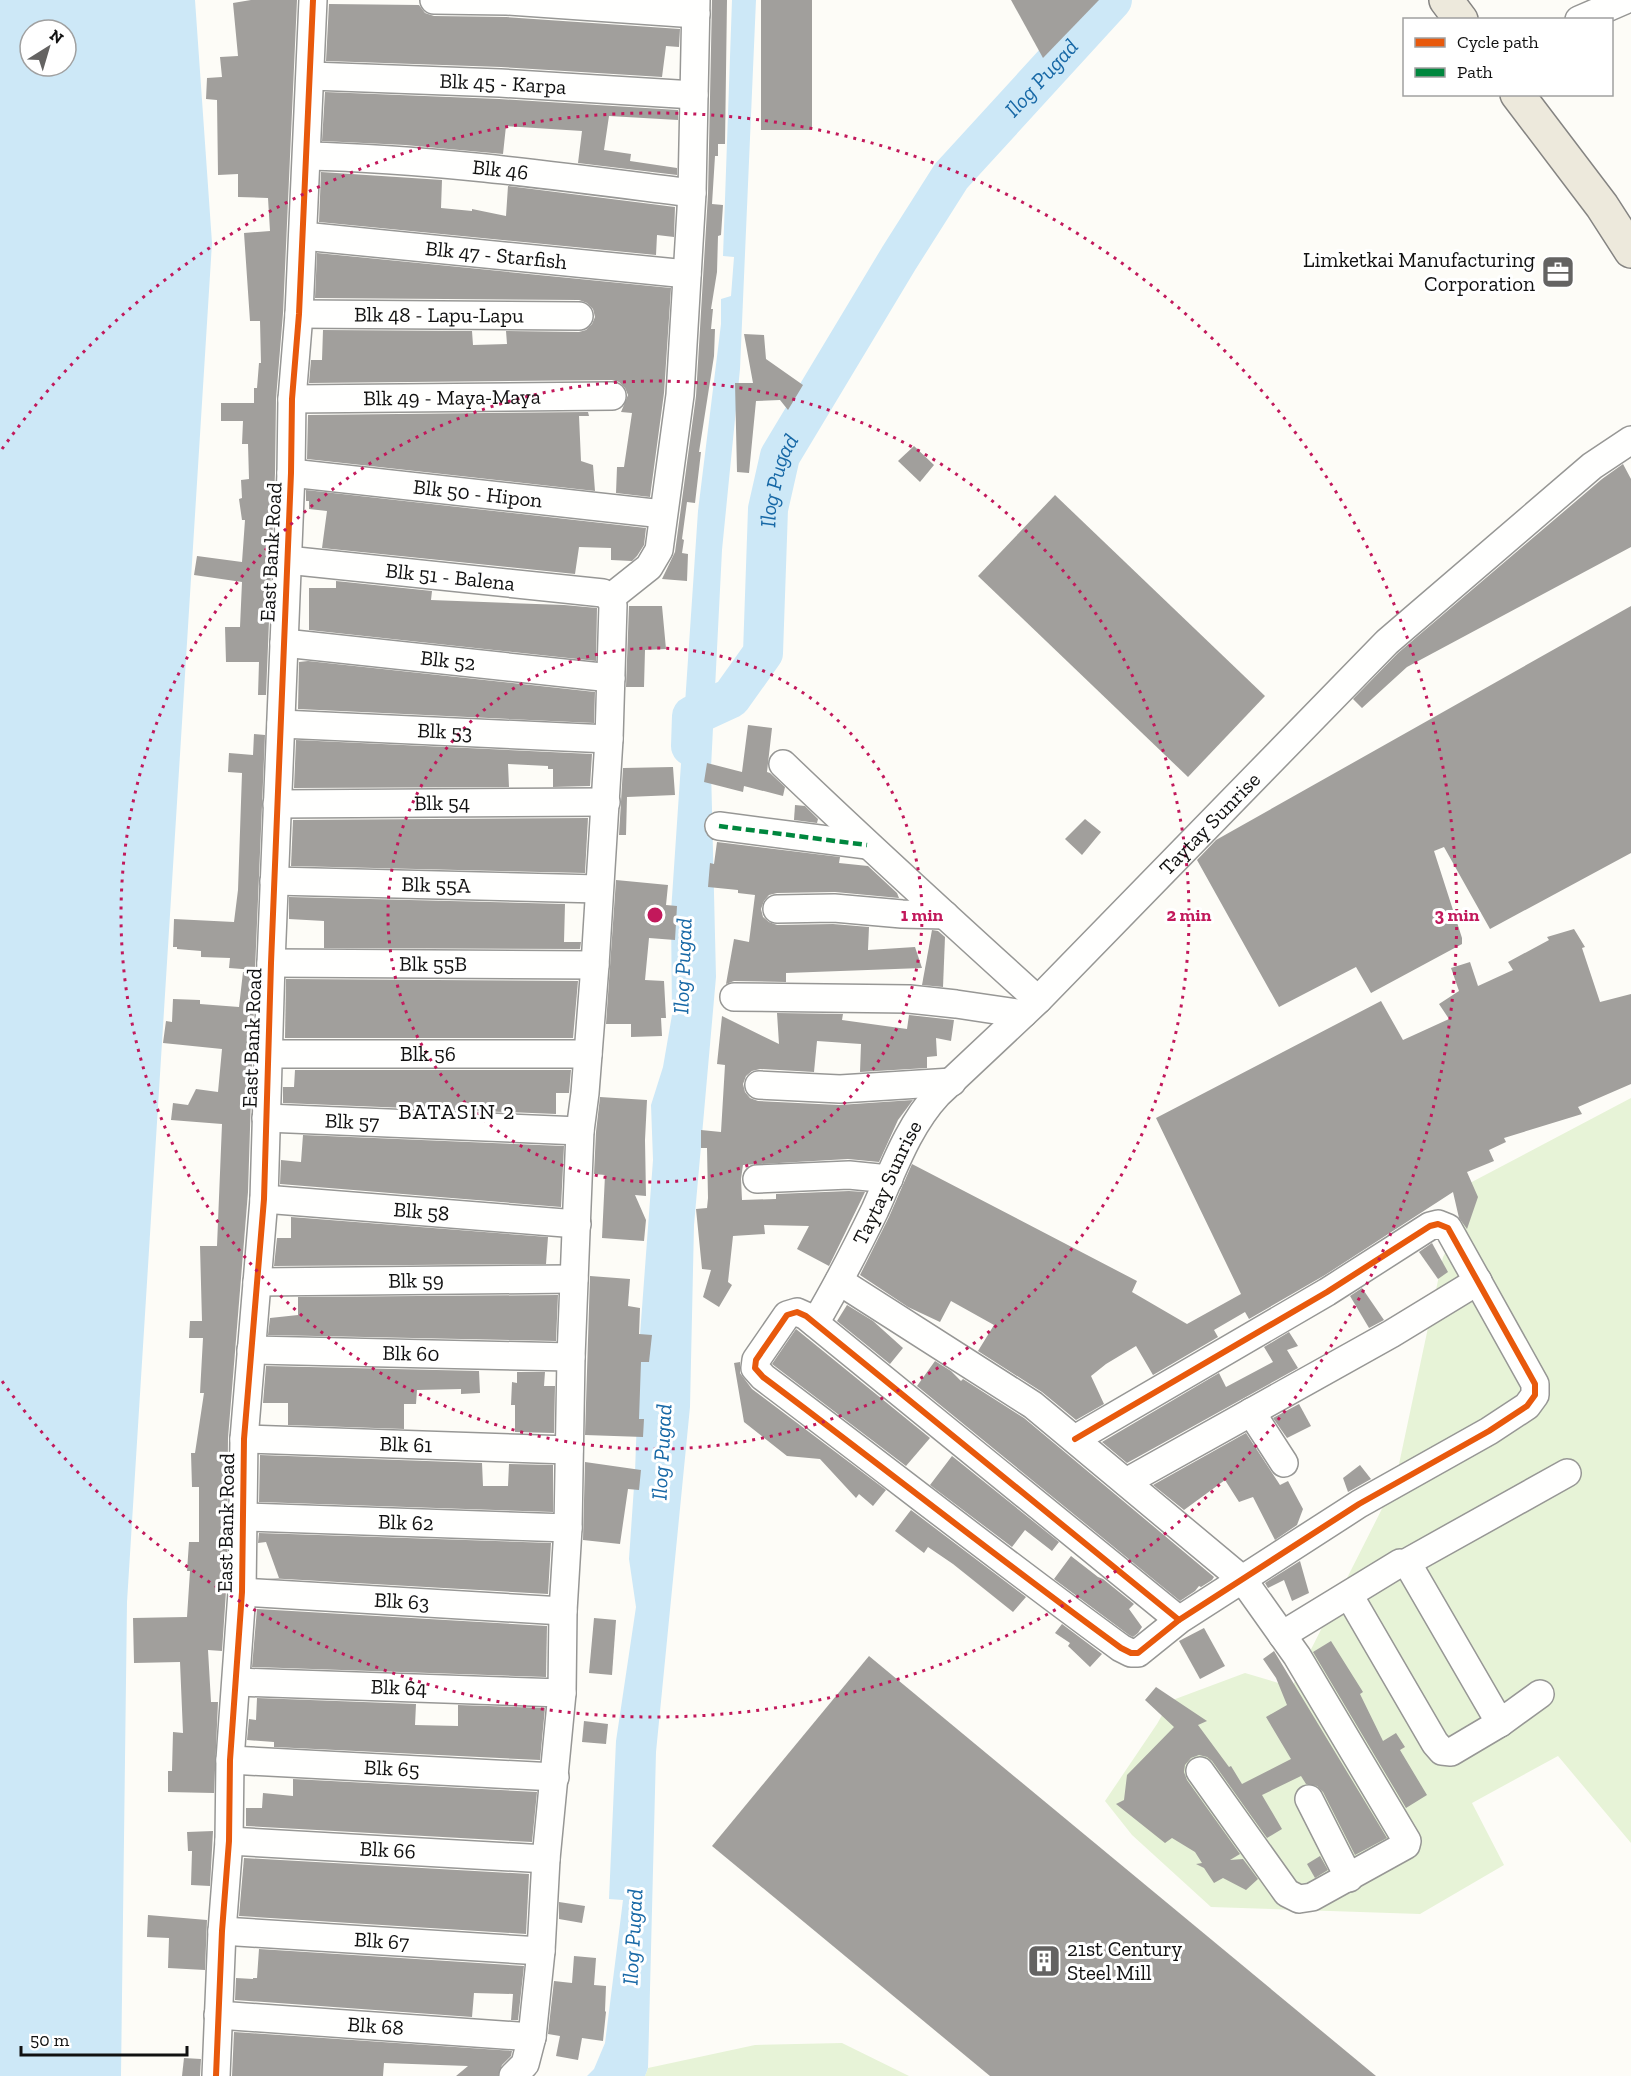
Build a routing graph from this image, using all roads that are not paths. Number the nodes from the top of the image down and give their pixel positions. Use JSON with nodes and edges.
{"nodes":[{"id":1,"x":314,"y":0,"type":"edge"},
{"id":2,"x":434,"y":0,"type":"edge"},
{"id":3,"x":1446,"y":0,"type":"edge"},
{"id":4,"x":1625,"y":0,"type":"edge"},
{"id":5,"x":696,"y":7,"type":"edge"},
{"id":6,"x":1460,"y":18,"type":"edge"},
{"id":7,"x":1584,"y":18,"type":"edge"},
{"id":8,"x":311,"y":76,"type":"junction"},
{"id":9,"x":693,"y":95,"type":"junction"},
{"id":10,"x":1519,"y":96,"type":"edge"},
{"id":11,"x":307,"y":156,"type":"junction"},
{"id":12,"x":692,"y":193,"type":"junction"},
{"id":13,"x":303,"y":236,"type":"junction"},
{"id":14,"x":1631,"y":250,"type":"edge"},
{"id":15,"x":687,"y":274,"type":"junction"},
{"id":16,"x":299,"y":314,"type":"junction"},
{"id":17,"x":579,"y":316,"type":"dead end"},
{"id":18,"x":612,"y":396,"type":"dead end"},
{"id":19,"x":292,"y":399,"type":"junction"},
{"id":20,"x":1631,"y":440,"type":"edge"},
{"id":21,"x":291,"y":473,"type":"junction"},
{"id":22,"x":663,"y":514,"type":"junction"},
{"id":23,"x":287,"y":560,"type":"junction"},
{"id":24,"x":610,"y":598,"type":"junction"},
{"id":25,"x":284,"y":644,"type":"junction"},
{"id":26,"x":611,"y":678,"type":"junction"},
{"id":27,"x":281,"y":724,"type":"junction"},
{"id":28,"x":609,"y":739,"type":"junction"},
{"id":29,"x":783,"y":764,"type":"dead end"},
{"id":30,"x":606,"y":802,"type":"junction"},
{"id":31,"x":277,"y":804,"type":"junction"},
{"id":32,"x":719,"y":826,"type":"dead end"},
{"id":33,"x":867,"y":845,"type":"junction"},
{"id":34,"x":274,"y":881,"type":"junction"},
{"id":35,"x":599,"y":889,"type":"junction"},
{"id":36,"x":777,"y":909,"type":"dead end"},
{"id":37,"x":945,"y":915,"type":"junction"},
{"id":38,"x":270,"y":963,"type":"junction"},
{"id":39,"x":596,"y":965,"type":"junction"},
{"id":40,"x":734,"y":998,"type":"dead end"},
{"id":41,"x":1030,"y":1007,"type":"junction"},
{"id":42,"x":268,"y":1054,"type":"junction"},
{"id":43,"x":588,"y":1054,"type":"junction"},
{"id":44,"x":952,"y":1082,"type":"junction"},
{"id":45,"x":759,"y":1085,"type":"dead end"},
{"id":46,"x":266,"y":1118,"type":"junction"},
{"id":47,"x":580,"y":1131,"type":"junction"},
{"id":48,"x":756,"y":1179,"type":"dead end"},
{"id":49,"x":889,"y":1179,"type":"junction"},
{"id":50,"x":264,"y":1198,"type":"junction"},
{"id":51,"x":577,"y":1224,"type":"junction"},
{"id":52,"x":574,"y":1279,"type":"junction"},
{"id":53,"x":839,"y":1281,"type":"junction"},
{"id":54,"x":1478,"y":1281,"type":"junction"},
{"id":55,"x":257,"y":1282,"type":"junction"},
{"id":56,"x":814,"y":1323,"type":"junction"},
{"id":57,"x":251,"y":1350,"type":"junction"},
{"id":58,"x":571,"y":1357,"type":"junction"},
{"id":59,"x":1251,"y":1412,"type":"junction"},
{"id":60,"x":244,"y":1438,"type":"junction"},
{"id":61,"x":1075,"y":1439,"type":"junction"},
{"id":62,"x":569,"y":1450,"type":"junction"},
{"id":63,"x":1284,"y":1463,"type":"dead end"},
{"id":64,"x":1567,"y":1473,"type":"dead end"},
{"id":65,"x":1126,"y":1482,"type":"junction"},
{"id":66,"x":244,"y":1517,"type":"junction"},
{"id":67,"x":568,"y":1528,"type":"junction"},
{"id":68,"x":1404,"y":1564,"type":"junction"},
{"id":69,"x":1243,"y":1580,"type":"junction"},
{"id":70,"x":242,"y":1592,"type":"junction"},
{"id":71,"x":1350,"y":1595,"type":"junction"},
{"id":72,"x":563,"y":1611,"type":"junction"},
{"id":73,"x":1179,"y":1620,"type":"junction"},
{"id":74,"x":1282,"y":1635,"type":"junction"},
{"id":75,"x":237,"y":1682,"type":"junction"},
{"id":76,"x":562,"y":1693,"type":"junction"},
{"id":77,"x":1540,"y":1694,"type":"dead end"},
{"id":78,"x":1500,"y":1723,"type":"junction"},
{"id":79,"x":230,"y":1760,"type":"junction"},
{"id":80,"x":1200,"y":1771,"type":"dead end"},
{"id":81,"x":555,"y":1777,"type":"junction"},
{"id":82,"x":1309,"y":1798,"type":"dead end"},
{"id":83,"x":229,"y":1841,"type":"junction"},
{"id":84,"x":546,"y":1859,"type":"junction"},
{"id":85,"x":1349,"y":1878,"type":"junction"},
{"id":86,"x":222,"y":1931,"type":"junction"},
{"id":87,"x":541,"y":1951,"type":"junction"},
{"id":88,"x":218,"y":2015,"type":"junction"},
{"id":89,"x":532,"y":2037,"type":"junction"},
{"id":90,"x":216,"y":2076,"type":"edge"},
{"id":91,"x":513,"y":2076,"type":"edge"}],
"edges":[{"from":1,"to":8,"type":"street","name":"East Bank Road"},
{"from":2,"to":5,"type":"street"},
{"from":3,"to":6,"type":"main road"},
{"from":4,"to":7,"type":"street"},
{"from":5,"to":9,"type":"street"},
{"from":8,"to":9,"type":"street","name":"Blk 45 - Karpa"},
{"from":8,"to":11,"type":"street","name":"East Bank Road"},
{"from":9,"to":12,"type":"street"},
{"from":10,"to":14,"type":"main road"},
{"from":11,"to":12,"type":"street","name":"Blk 46"},
{"from":11,"to":13,"type":"street","name":"East Bank Road"},
{"from":12,"to":15,"type":"street"},
{"from":13,"to":15,"type":"street","name":"Blk 47 - Starfish"},
{"from":13,"to":16,"type":"street","name":"East Bank Road"},
{"from":15,"to":22,"type":"street"},
{"from":16,"to":17,"type":"street","name":"Blk 48 - Lapu-Lapu"},
{"from":16,"to":19,"type":"street","name":"East Bank Road"},
{"from":18,"to":19,"type":"street","name":"Blk 49 - Maya-Maya"},
{"from":19,"to":21,"type":"street","name":"East Bank Road"},
{"from":20,"to":41,"type":"street","name":"Taytay Sunrise"},
{"from":21,"to":22,"type":"street","name":"Blk 50 - Hipon"},
{"from":21,"to":23,"type":"street","name":"East Bank Road"},
{"from":22,"to":24,"type":"street"},
{"from":23,"to":24,"type":"street","name":"Blk 51 - Balena"},
{"from":23,"to":25,"type":"street","name":"East Bank Road"},
{"from":24,"to":26,"type":"street"},
{"from":25,"to":26,"type":"street","name":"Blk 52"},
{"from":25,"to":27,"type":"street","name":"East Bank Road"},
{"from":26,"to":28,"type":"street"},
{"from":27,"to":28,"type":"street","name":"Blk 53"},
{"from":27,"to":31,"type":"street","name":"East Bank Road"},
{"from":28,"to":30,"type":"street"},
{"from":29,"to":33,"type":"street"},
{"from":30,"to":31,"type":"street","name":"Blk 54"},
{"from":30,"to":35,"type":"street"},
{"from":31,"to":34,"type":"street","name":"East Bank Road"},
{"from":32,"to":33,"type":"street"},
{"from":33,"to":37,"type":"street"},
{"from":34,"to":35,"type":"street","name":"Blk 55A"},
{"from":34,"to":38,"type":"street","name":"East Bank Road"},
{"from":35,"to":39,"type":"street"},
{"from":36,"to":37,"type":"street"},
{"from":37,"to":41,"type":"street"},
{"from":38,"to":39,"type":"street","name":"Blk 55B"},
{"from":38,"to":42,"type":"street","name":"East Bank Road"},
{"from":39,"to":43,"type":"street"},
{"from":40,"to":41,"type":"street"},
{"from":41,"to":44,"type":"street","name":"Taytay Sunrise"},
{"from":42,"to":43,"type":"street","name":"Blk 56"},
{"from":42,"to":46,"type":"street","name":"East Bank Road"},
{"from":43,"to":47,"type":"street"},
{"from":44,"to":45,"type":"street"},
{"from":44,"to":49,"type":"street","name":"Taytay Sunrise"},
{"from":46,"to":47,"type":"street","name":"Blk 57"},
{"from":46,"to":50,"type":"street","name":"East Bank Road"},
{"from":47,"to":51,"type":"street"},
{"from":48,"to":49,"type":"street"},
{"from":49,"to":53,"type":"street","name":"Taytay Sunrise"},
{"from":50,"to":51,"type":"street","name":"Blk 58"},
{"from":50,"to":55,"type":"street","name":"East Bank Road"},
{"from":51,"to":52,"type":"street"},
{"from":52,"to":55,"type":"street","name":"Blk 59"},
{"from":52,"to":58,"type":"street"},
{"from":53,"to":56,"type":"street","name":"Taytay Sunrise"},
{"from":53,"to":61,"type":"street"},
{"from":54,"to":59,"type":"street"},
{"from":54,"to":61,"type":"street"},
{"from":54,"to":69,"type":"street"},
{"from":55,"to":57,"type":"street","name":"East Bank Road"},
{"from":56,"to":73,"type":"street"},
{"from":56,"to":73,"type":"street"},
{"from":57,"to":58,"type":"street","name":"Blk 60"},
{"from":57,"to":60,"type":"street","name":"East Bank Road"},
{"from":58,"to":62,"type":"street"},
{"from":59,"to":63,"type":"street"},
{"from":59,"to":65,"type":"street"},
{"from":60,"to":62,"type":"street","name":"Blk 61"},
{"from":60,"to":66,"type":"street","name":"East Bank Road"},
{"from":61,"to":65,"type":"street"},
{"from":62,"to":67,"type":"street"},
{"from":64,"to":68,"type":"street"},
{"from":65,"to":69,"type":"street"},
{"from":66,"to":67,"type":"street","name":"Blk 62"},
{"from":66,"to":70,"type":"street","name":"East Bank Road"},
{"from":67,"to":72,"type":"street"},
{"from":68,"to":71,"type":"street"},
{"from":68,"to":78,"type":"street"},
{"from":69,"to":73,"type":"street"},
{"from":69,"to":74,"type":"street"},
{"from":70,"to":72,"type":"street","name":"Blk 63"},
{"from":70,"to":75,"type":"street","name":"East Bank Road"},
{"from":71,"to":74,"type":"street"},
{"from":71,"to":78,"type":"street"},
{"from":72,"to":76,"type":"street"},
{"from":74,"to":85,"type":"street"},
{"from":75,"to":76,"type":"street","name":"Blk 64"},
{"from":75,"to":79,"type":"street","name":"East Bank Road"},
{"from":76,"to":81,"type":"street"},
{"from":77,"to":78,"type":"street"},
{"from":79,"to":81,"type":"street","name":"Blk 65"},
{"from":79,"to":83,"type":"street","name":"East Bank Road"},
{"from":80,"to":85,"type":"street"},
{"from":81,"to":84,"type":"street"},
{"from":82,"to":85,"type":"street"},
{"from":83,"to":84,"type":"street","name":"Blk 66"},
{"from":83,"to":86,"type":"street","name":"East Bank Road"},
{"from":84,"to":87,"type":"street"},
{"from":86,"to":87,"type":"street","name":"Blk 67"},
{"from":86,"to":88,"type":"street","name":"East Bank Road"},
{"from":87,"to":89,"type":"street"},
{"from":88,"to":89,"type":"street","name":"Blk 68"},
{"from":88,"to":90,"type":"street","name":"East Bank Road"},
{"from":89,"to":91,"type":"street"}]}
